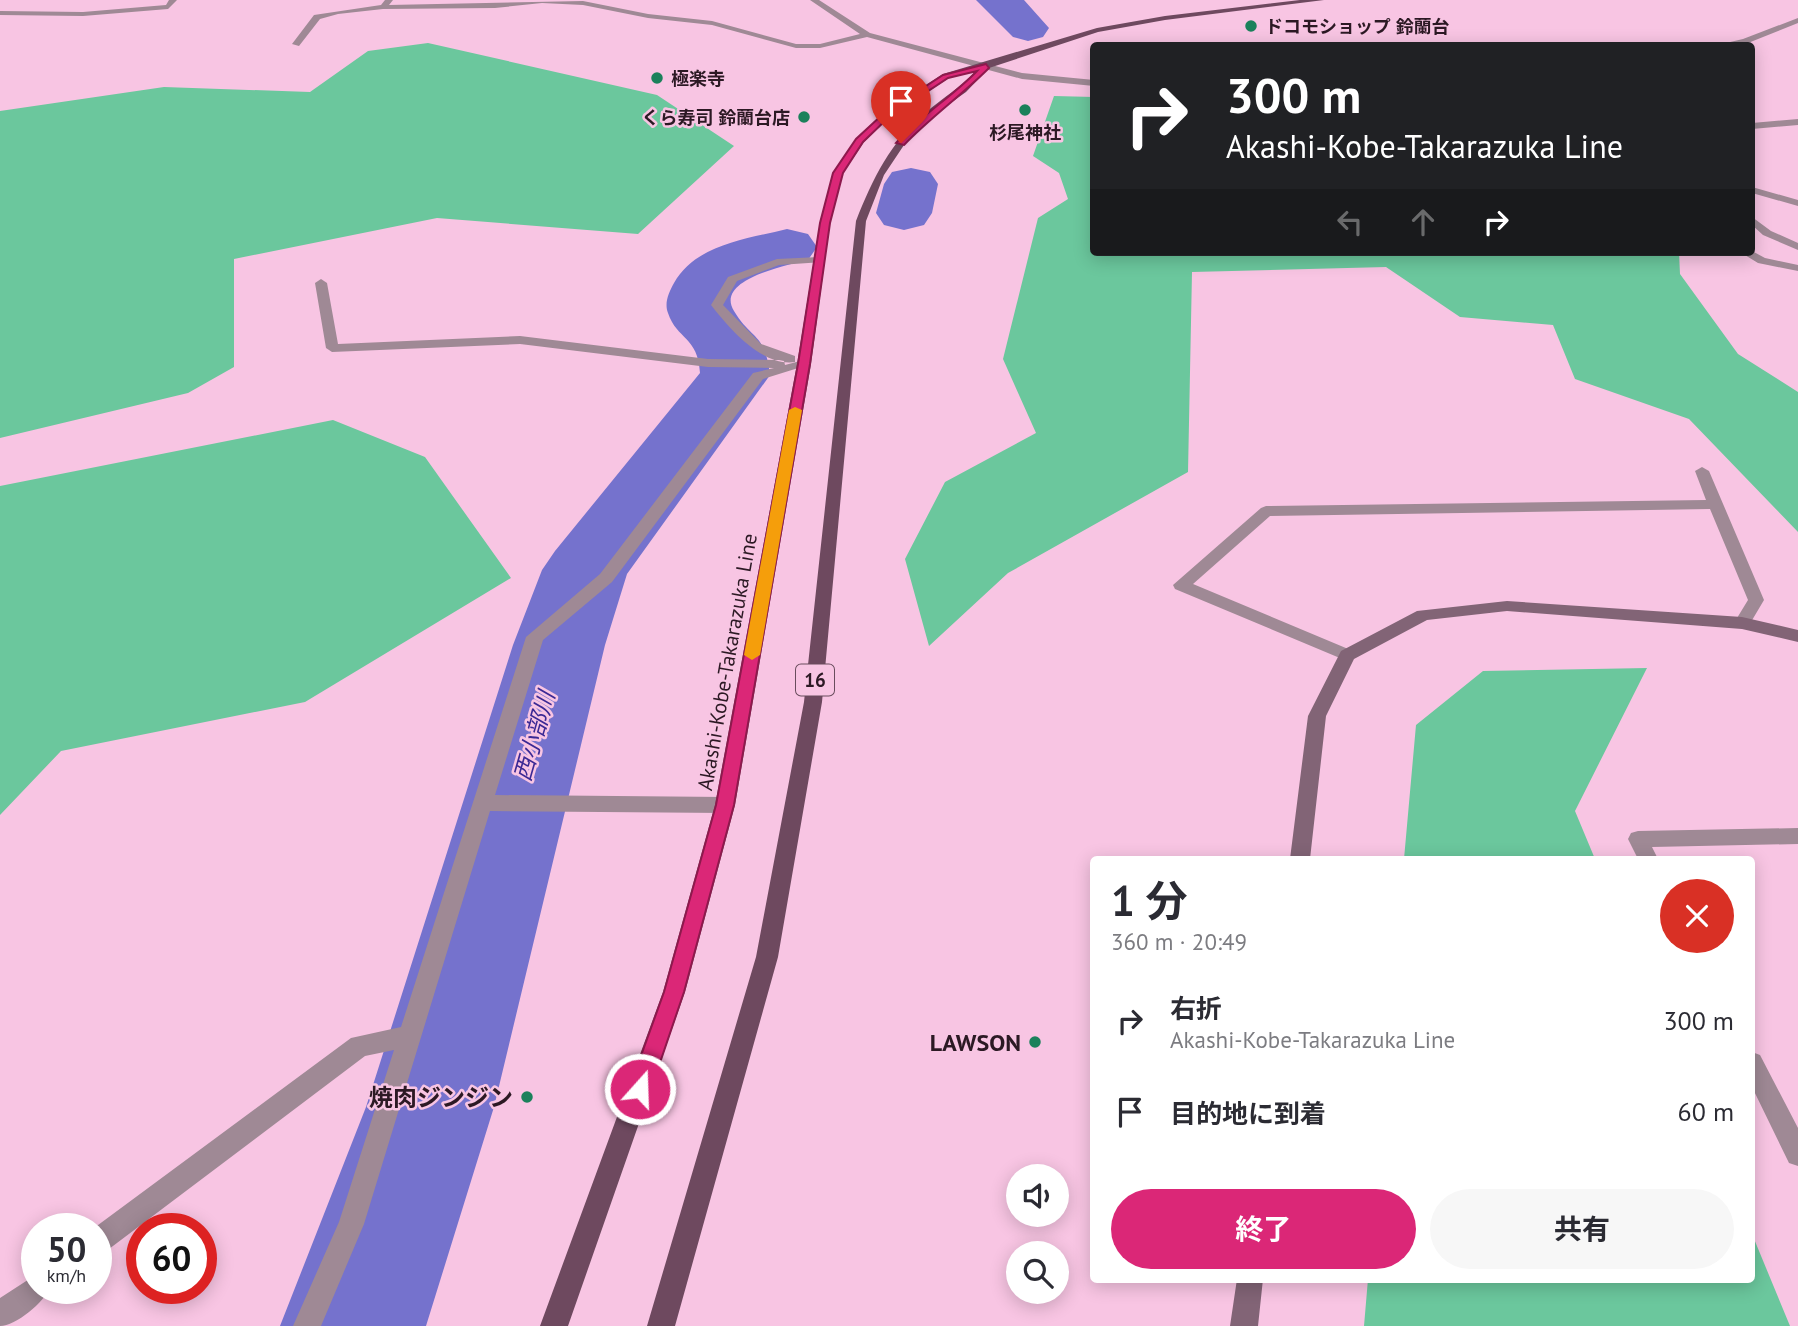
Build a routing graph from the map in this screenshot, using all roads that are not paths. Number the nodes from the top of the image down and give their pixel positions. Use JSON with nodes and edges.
{"nodes":[{"id":1,"x":173,"y":0,"type":"edge"},
{"id":2,"x":389,"y":0,"type":"edge"},
{"id":3,"x":814,"y":0,"type":"edge"},
{"id":4,"x":1320,"y":0,"type":"edge"},
{"id":5,"x":383,"y":7,"type":"junction"},
{"id":6,"x":0,"y":13,"type":"edge"},
{"id":7,"x":1798,"y":20,"type":"edge"},
{"id":8,"x":867,"y":35,"type":"junction"},
{"id":9,"x":1739,"y":42,"type":"edge"},
{"id":10,"x":296,"y":44,"type":"dead end"},
{"id":11,"x":986,"y":66,"type":"junction"},
{"id":12,"x":1090,"y":83,"type":"edge"},
{"id":13,"x":1798,"y":122,"type":"edge"},
{"id":14,"x":1755,"y":126,"type":"edge"},
{"id":15,"x":1755,"y":191,"type":"edge"},
{"id":16,"x":1798,"y":203,"type":"edge"},
{"id":17,"x":1755,"y":222,"type":"edge"},
{"id":18,"x":1798,"y":247,"type":"edge"},
{"id":19,"x":1753,"y":256,"type":"edge"},
{"id":20,"x":819,"y":260,"type":"junction"},
{"id":21,"x":1798,"y":268,"type":"edge"},
{"id":22,"x":321,"y":283,"type":"dead end"},
{"id":23,"x":804,"y":364,"type":"junction"},
{"id":24,"x":1702,"y":471,"type":"dead end"},
{"id":25,"x":1715,"y":504,"type":"junction"},
{"id":26,"x":1742,"y":623,"type":"junction"},
{"id":27,"x":1798,"y":636,"type":"edge"},
{"id":28,"x":1347,"y":655,"type":"junction"},
{"id":29,"x":482,"y":803,"type":"junction"},
{"id":30,"x":725,"y":805,"type":"junction"},
{"id":31,"x":1798,"y":836,"type":"edge"},
{"id":32,"x":1300,"y":856,"type":"edge"},
{"id":33,"x":1646,"y":856,"type":"edge"},
{"id":34,"x":410,"y":1036,"type":"junction"},
{"id":35,"x":1755,"y":1069,"type":"edge"},
{"id":36,"x":1798,"y":1153,"type":"edge"},
{"id":37,"x":112,"y":1231,"type":"edge"},
{"id":38,"x":1249,"y":1283,"type":"edge"},
{"id":39,"x":21,"y":1299,"type":"edge"},
{"id":40,"x":0,"y":1315,"type":"edge"},
{"id":41,"x":307,"y":1326,"type":"edge"},
{"id":42,"x":554,"y":1326,"type":"edge"},
{"id":43,"x":661,"y":1326,"type":"edge"},
{"id":44,"x":1244,"y":1326,"type":"edge"}],
"edges":[{"from":1,"to":6,"type":"street"},
{"from":2,"to":5,"type":"street"},
{"from":3,"to":8,"type":"street"},
{"from":4,"to":11,"type":"main road","name":"Akashi-Kobe-Takarazuka Line","number":"16"},
{"from":5,"to":8,"type":"street"},
{"from":5,"to":10,"type":"street"},
{"from":7,"to":9,"type":"street"},
{"from":8,"to":11,"type":"street"},
{"from":11,"to":12,"type":"street"},
{"from":11,"to":20,"type":"main road","name":"Akashi-Kobe-Takarazuka Line","number":"16"},
{"from":11,"to":43,"type":"main road","name":"Akashi-Kobe-Takarazuka Line","number":"16"},
{"from":13,"to":14,"type":"street"},
{"from":15,"to":16,"type":"street"},
{"from":17,"to":18,"type":"street"},
{"from":19,"to":21,"type":"street"},
{"from":20,"to":23,"type":"main road","name":"Akashi-Kobe-Takarazuka Line","number":"16"},
{"from":20,"to":23,"type":"street"},
{"from":22,"to":23,"type":"street"},
{"from":23,"to":29,"type":"street"},
{"from":23,"to":30,"type":"main road","name":"Akashi-Kobe-Takarazuka Line","number":"16"},
{"from":24,"to":25,"type":"street"},
{"from":25,"to":26,"type":"street"},
{"from":25,"to":28,"type":"street"},
{"from":26,"to":27,"type":"street"},
{"from":26,"to":28,"type":"street"},
{"from":28,"to":32,"type":"street"},
{"from":29,"to":30,"type":"street"},
{"from":29,"to":34,"type":"street"},
{"from":30,"to":42,"type":"main road","name":"Akashi-Kobe-Takarazuka Line","number":"16"},
{"from":31,"to":33,"type":"street"},
{"from":34,"to":37,"type":"street"},
{"from":34,"to":41,"type":"street"},
{"from":35,"to":36,"type":"street"},
{"from":38,"to":44,"type":"street"},
{"from":39,"to":40,"type":"street"}]}
